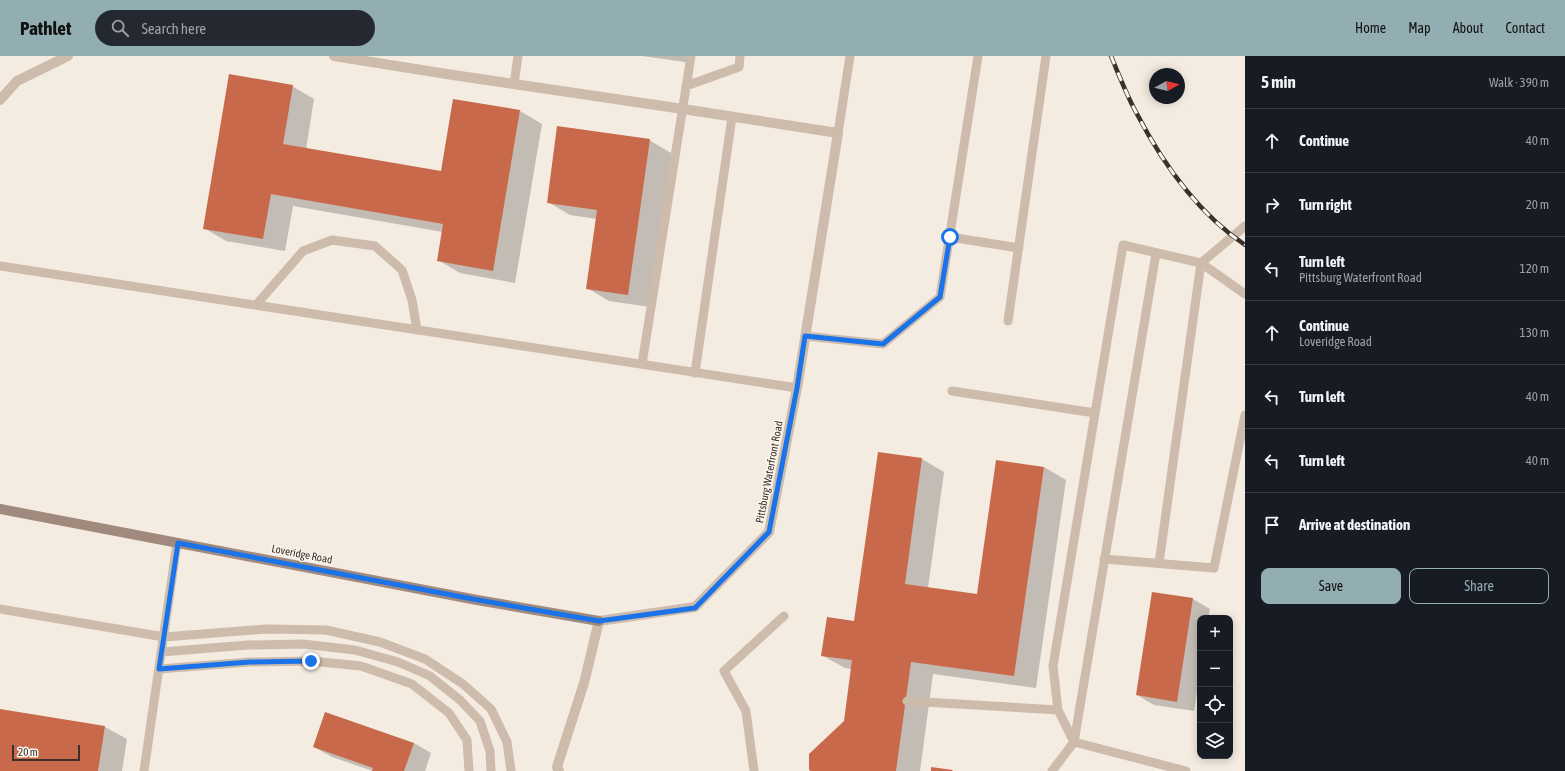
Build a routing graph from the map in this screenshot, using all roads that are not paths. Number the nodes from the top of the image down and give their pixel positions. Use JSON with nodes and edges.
{"nodes":[{"id":1,"x":68,"y":56,"type":"edge"},
{"id":2,"x":334,"y":56,"type":"edge"},
{"id":3,"x":518,"y":56,"type":"edge"},
{"id":4,"x":691,"y":56,"type":"edge"},
{"id":5,"x":740,"y":56,"type":"edge"},
{"id":6,"x":850,"y":56,"type":"edge"},
{"id":7,"x":978,"y":56,"type":"edge"},
{"id":8,"x":1046,"y":56,"type":"edge"},
{"id":9,"x":514,"y":84,"type":"junction"},
{"id":10,"x":686,"y":86,"type":"junction"},
{"id":11,"x":0,"y":100,"type":"edge"},
{"id":12,"x":683,"y":108,"type":"junction"},
{"id":13,"x":732,"y":117,"type":"junction"},
{"id":14,"x":838,"y":133,"type":"junction"},
{"id":15,"x":1245,"y":226,"type":"edge"},
{"id":16,"x":950,"y":237,"type":"junction"},
{"id":17,"x":1019,"y":248,"type":"junction"},
{"id":18,"x":1156,"y":253,"type":"junction"},
{"id":19,"x":1201,"y":263,"type":"junction"},
{"id":20,"x":0,"y":266,"type":"edge"},
{"id":21,"x":1245,"y":294,"type":"edge"},
{"id":22,"x":256,"y":305,"type":"junction"},
{"id":23,"x":1008,"y":321,"type":"dead end"},
{"id":24,"x":417,"y":330,"type":"junction"},
{"id":25,"x":805,"y":336,"type":"junction"},
{"id":26,"x":642,"y":364,"type":"junction"},
{"id":27,"x":695,"y":373,"type":"junction"},
{"id":28,"x":797,"y":388,"type":"junction"},
{"id":29,"x":952,"y":391,"type":"dead end"},
{"id":30,"x":1095,"y":414,"type":"junction"},
{"id":31,"x":1245,"y":415,"type":"edge"},
{"id":32,"x":0,"y":509,"type":"edge"},
{"id":33,"x":178,"y":543,"type":"junction"},
{"id":34,"x":1104,"y":559,"type":"junction"},
{"id":35,"x":1159,"y":564,"type":"junction"},
{"id":36,"x":0,"y":609,"type":"edge"},
{"id":37,"x":784,"y":616,"type":"dead end"},
{"id":38,"x":599,"y":621,"type":"junction"},
{"id":39,"x":164,"y":637,"type":"junction"},
{"id":40,"x":161,"y":652,"type":"junction"},
{"id":41,"x":159,"y":669,"type":"junction"},
{"id":42,"x":907,"y":701,"type":"dead end"},
{"id":43,"x":1058,"y":710,"type":"junction"},
{"id":44,"x":1074,"y":742,"type":"junction"},
{"id":45,"x":1171,"y":769,"type":"edge"},
{"id":46,"x":558,"y":770,"type":"edge"},
{"id":47,"x":144,"y":771,"type":"edge"},
{"id":48,"x":469,"y":771,"type":"edge"},
{"id":49,"x":491,"y":771,"type":"edge"},
{"id":50,"x":511,"y":771,"type":"edge"},
{"id":51,"x":754,"y":771,"type":"edge"},
{"id":52,"x":1052,"y":771,"type":"edge"},
{"id":53,"x":1186,"y":771,"type":"edge"}],
"edges":[{"from":1,"to":11,"type":"street"},
{"from":2,"to":9,"type":"street"},
{"from":3,"to":9,"type":"lane"},
{"from":4,"to":10,"type":"lane"},
{"from":5,"to":10,"type":"lane"},
{"from":6,"to":14,"type":"lane"},
{"from":7,"to":16,"type":"lane"},
{"from":8,"to":17,"type":"lane"},
{"from":9,"to":12,"type":"street"},
{"from":10,"to":12,"type":"lane"},
{"from":12,"to":13,"type":"street"},
{"from":12,"to":26,"type":"lane"},
{"from":13,"to":14,"type":"street"},
{"from":13,"to":27,"type":"lane"},
{"from":14,"to":25,"type":"street","name":"Pittsburg Waterfront Road"},
{"from":15,"to":19,"type":"lane"},
{"from":16,"to":17,"type":"lane"},
{"from":16,"to":25,"type":"lane"},
{"from":17,"to":23,"type":"lane"},
{"from":18,"to":19,"type":"lane"},
{"from":18,"to":30,"type":"lane"},
{"from":18,"to":34,"type":"lane"},
{"from":19,"to":21,"type":"lane"},
{"from":19,"to":35,"type":"lane"},
{"from":20,"to":22,"type":"lane"},
{"from":22,"to":24,"type":"lane"},
{"from":22,"to":24,"type":"lane"},
{"from":24,"to":26,"type":"lane"},
{"from":25,"to":28,"type":"street","name":"Pittsburg Waterfront Road"},
{"from":26,"to":27,"type":"lane"},
{"from":27,"to":28,"type":"lane"},
{"from":28,"to":38,"type":"street","name":"Pittsburg Waterfront Road"},
{"from":29,"to":30,"type":"lane"},
{"from":30,"to":43,"type":"lane"},
{"from":31,"to":35,"type":"lane"},
{"from":32,"to":33,"type":"street","name":"Loveridge Road"},
{"from":33,"to":38,"type":"street","name":"Loveridge Road"},
{"from":33,"to":39,"type":"lane"},
{"from":34,"to":35,"type":"lane"},
{"from":34,"to":44,"type":"lane"},
{"from":36,"to":39,"type":"lane"},
{"from":37,"to":51,"type":"lane"},
{"from":38,"to":46,"type":"street"},
{"from":39,"to":40,"type":"lane"},
{"from":39,"to":50,"type":"lane"},
{"from":40,"to":41,"type":"lane"},
{"from":40,"to":49,"type":"lane"},
{"from":41,"to":47,"type":"lane"},
{"from":41,"to":48,"type":"lane"},
{"from":42,"to":43,"type":"lane"},
{"from":43,"to":44,"type":"lane"},
{"from":44,"to":45,"type":"lane"},
{"from":44,"to":52,"type":"lane"},
{"from":45,"to":53,"type":"lane"}]}
